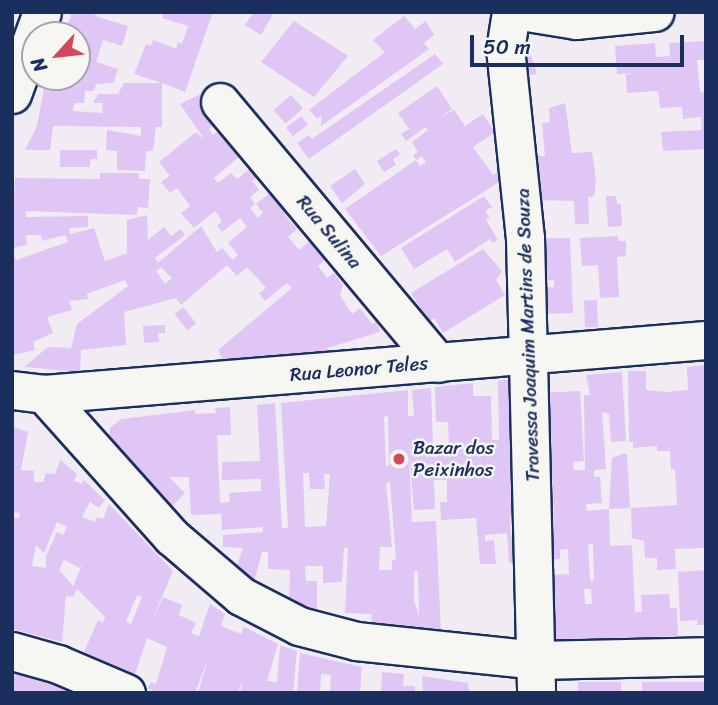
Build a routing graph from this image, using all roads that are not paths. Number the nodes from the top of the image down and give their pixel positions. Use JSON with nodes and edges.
{"nodes":[{"id":1,"x":42,"y":12,"type":"edge"},
{"id":2,"x":511,"y":12,"type":"edge"},
{"id":3,"x":527,"y":12,"type":"edge"},
{"id":4,"x":655,"y":12,"type":"edge"},
{"id":5,"x":12,"y":94,"type":"edge"},
{"id":6,"x":220,"y":102,"type":"dead end"},
{"id":7,"x":706,"y":340,"type":"edge"},
{"id":8,"x":525,"y":355,"type":"junction"},
{"id":9,"x":438,"y":363,"type":"junction"},
{"id":10,"x":28,"y":392,"type":"edge"},
{"id":11,"x":12,"y":652,"type":"edge"},
{"id":12,"x":706,"y":656,"type":"edge"},
{"id":13,"x":536,"y":676,"type":"edge"},
{"id":14,"x":126,"y":693,"type":"edge"}],
"edges":[{"from":1,"to":5,"type":"street"},
{"from":2,"to":8,"type":"street","name":"Travessa Joaquim Martins de Souza"},
{"from":3,"to":4,"type":"street"},
{"from":6,"to":9,"type":"street","name":"Rua Sulina"},
{"from":7,"to":8,"type":"street","name":"Rua Leonor Teles"},
{"from":8,"to":9,"type":"street","name":"Rua Leonor Teles"},
{"from":8,"to":13,"type":"street","name":"Travessa Joaquim Martins de Souza"},
{"from":9,"to":10,"type":"street","name":"Rua Leonor Teles"},
{"from":10,"to":13,"type":"street"},
{"from":11,"to":14,"type":"street"},
{"from":12,"to":13,"type":"street"}]}
